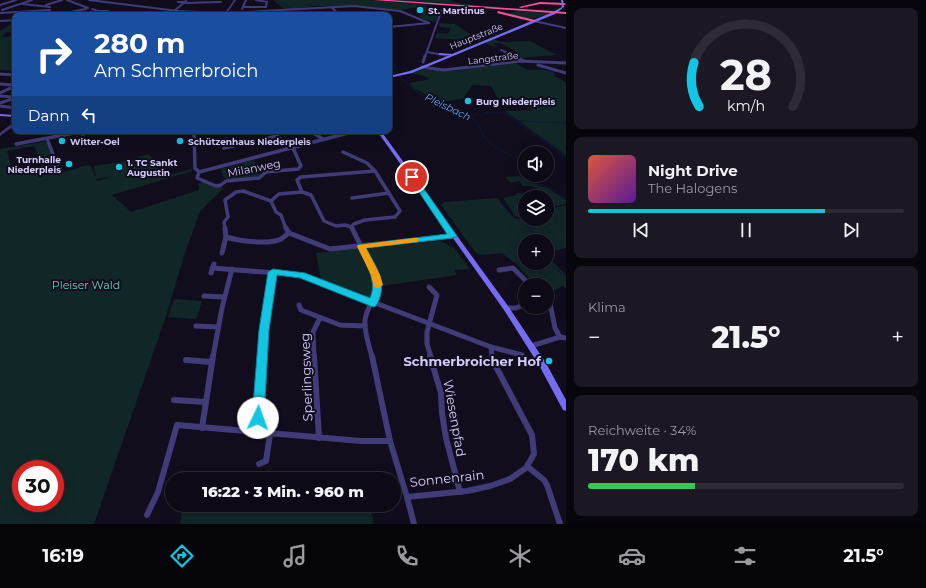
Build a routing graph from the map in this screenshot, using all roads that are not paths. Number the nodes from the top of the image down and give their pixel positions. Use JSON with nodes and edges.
{"nodes":[{"id":1,"x":17,"y":0,"type":"edge"},
{"id":2,"x":32,"y":0,"type":"edge"},
{"id":3,"x":62,"y":0,"type":"edge"},
{"id":4,"x":67,"y":0,"type":"edge"},
{"id":5,"x":89,"y":0,"type":"edge"},
{"id":6,"x":109,"y":0,"type":"edge"},
{"id":7,"x":205,"y":0,"type":"edge"},
{"id":8,"x":235,"y":0,"type":"edge"},
{"id":9,"x":246,"y":0,"type":"edge"},
{"id":10,"x":256,"y":0,"type":"edge"},
{"id":11,"x":375,"y":0,"type":"edge"},
{"id":12,"x":385,"y":0,"type":"edge"},
{"id":13,"x":29,"y":1,"type":"junction"},
{"id":14,"x":106,"y":2,"type":"junction"},
{"id":15,"x":136,"y":2,"type":"dead end"},
{"id":16,"x":178,"y":2,"type":"dead end"},
{"id":17,"x":186,"y":2,"type":"edge"},
{"id":18,"x":221,"y":2,"type":"dead end"},
{"id":19,"x":199,"y":3,"type":"junction"},
{"id":20,"x":21,"y":4,"type":"junction"},
{"id":21,"x":133,"y":4,"type":"junction"},
{"id":22,"x":556,"y":4,"type":"junction"},
{"id":23,"x":564,"y":4,"type":"edge"},
{"id":24,"x":0,"y":5,"type":"edge"},
{"id":25,"x":46,"y":5,"type":"junction"},
{"id":26,"x":243,"y":7,"type":"junction"},
{"id":27,"x":331,"y":7,"type":"junction"},
{"id":28,"x":468,"y":7,"type":"junction"},
{"id":29,"x":19,"y":8,"type":"dead end"},
{"id":30,"x":34,"y":8,"type":"dead end"},
{"id":31,"x":87,"y":8,"type":"junction"},
{"id":32,"x":92,"y":8,"type":"junction"},
{"id":33,"x":490,"y":8,"type":"junction"},
{"id":34,"x":442,"y":9,"type":"dead end"},
{"id":35,"x":32,"y":11,"type":"junction"},
{"id":36,"x":46,"y":11,"type":"joint"},
{"id":37,"x":99,"y":11,"type":"junction"},
{"id":38,"x":174,"y":11,"type":"junction"},
{"id":39,"x":534,"y":11,"type":"junction"},
{"id":40,"x":11,"y":12,"type":"junction"},
{"id":41,"x":69,"y":12,"type":"edge"},
{"id":42,"x":102,"y":12,"type":"edge"},
{"id":43,"x":112,"y":12,"type":"edge"},
{"id":44,"x":187,"y":12,"type":"edge"},
{"id":45,"x":226,"y":12,"type":"edge"},
{"id":46,"x":240,"y":12,"type":"edge"},
{"id":47,"x":257,"y":12,"type":"edge"},
{"id":48,"x":337,"y":12,"type":"edge"},
{"id":49,"x":566,"y":12,"type":"edge"},
{"id":50,"x":0,"y":14,"type":"edge"},
{"id":51,"x":12,"y":18,"type":"edge"},
{"id":52,"x":12,"y":19,"type":"edge"},
{"id":53,"x":540,"y":19,"type":"junction"},
{"id":54,"x":0,"y":21,"type":"edge"},
{"id":55,"x":529,"y":21,"type":"junction"},
{"id":56,"x":429,"y":23,"type":"junction"},
{"id":57,"x":543,"y":23,"type":"junction"},
{"id":58,"x":436,"y":24,"type":"junction"},
{"id":59,"x":392,"y":27,"type":"edge"},
{"id":60,"x":566,"y":28,"type":"edge"},
{"id":61,"x":501,"y":50,"type":"dead end"},
{"id":62,"x":427,"y":52,"type":"junction"},
{"id":63,"x":459,"y":52,"type":"junction"},
{"id":64,"x":440,"y":54,"type":"junction"},
{"id":65,"x":449,"y":56,"type":"junction"},
{"id":66,"x":422,"y":62,"type":"dead end"},
{"id":67,"x":526,"y":62,"type":"junction"},
{"id":68,"x":531,"y":62,"type":"junction"},
{"id":69,"x":566,"y":64,"type":"edge"},
{"id":70,"x":422,"y":67,"type":"junction"},
{"id":71,"x":0,"y":74,"type":"edge"},
{"id":72,"x":566,"y":74,"type":"edge"},
{"id":73,"x":12,"y":75,"type":"edge"},
{"id":74,"x":392,"y":76,"type":"edge"},
{"id":75,"x":0,"y":84,"type":"edge"},
{"id":76,"x":12,"y":85,"type":"edge"},
{"id":77,"x":12,"y":87,"type":"edge"},
{"id":78,"x":0,"y":95,"type":"edge"},
{"id":79,"x":12,"y":97,"type":"edge"},
{"id":80,"x":12,"y":99,"type":"edge"},
{"id":81,"x":0,"y":104,"type":"edge"},
{"id":82,"x":12,"y":106,"type":"edge"},
{"id":83,"x":2,"y":115,"type":"edge"},
{"id":84,"x":12,"y":117,"type":"edge"},
{"id":85,"x":12,"y":125,"type":"edge"},
{"id":86,"x":72,"y":134,"type":"edge"},
{"id":87,"x":82,"y":134,"type":"edge"},
{"id":88,"x":194,"y":134,"type":"edge"},
{"id":89,"x":315,"y":134,"type":"edge"},
{"id":90,"x":344,"y":134,"type":"edge"},
{"id":91,"x":381,"y":134,"type":"edge"},
{"id":92,"x":0,"y":135,"type":"edge"},
{"id":93,"x":323,"y":139,"type":"junction"},
{"id":94,"x":47,"y":140,"type":"junction"},
{"id":95,"x":16,"y":144,"type":"dead end"},
{"id":96,"x":224,"y":148,"type":"dead end"},
{"id":97,"x":292,"y":148,"type":"junction"},
{"id":98,"x":343,"y":152,"type":"dead end"},
{"id":99,"x":375,"y":170,"type":"junction"},
{"id":100,"x":199,"y":172,"type":"junction"},
{"id":101,"x":60,"y":173,"type":"dead end"},
{"id":102,"x":302,"y":192,"type":"junction"},
{"id":103,"x":389,"y":193,"type":"junction"},
{"id":104,"x":352,"y":198,"type":"dead end"},
{"id":105,"x":271,"y":201,"type":"junction"},
{"id":106,"x":351,"y":227,"type":"junction"},
{"id":107,"x":289,"y":232,"type":"junction"},
{"id":108,"x":453,"y":236,"type":"junction"},
{"id":109,"x":226,"y":237,"type":"junction"},
{"id":110,"x":361,"y":246,"type":"junction"},
{"id":111,"x":222,"y":253,"type":"dead end"},
{"id":112,"x":212,"y":268,"type":"dead end"},
{"id":113,"x":234,"y":269,"type":"junction"},
{"id":114,"x":500,"y":270,"type":"dead end"},
{"id":115,"x":273,"y":272,"type":"junction"},
{"id":116,"x":523,"y":278,"type":"edge"},
{"id":117,"x":429,"y":287,"type":"dead end"},
{"id":118,"x":204,"y":296,"type":"dead end"},
{"id":119,"x":224,"y":297,"type":"junction"},
{"id":120,"x":373,"y":303,"type":"junction"},
{"id":121,"x":299,"y":305,"type":"dead end"},
{"id":122,"x":518,"y":307,"type":"edge"},
{"id":123,"x":506,"y":308,"type":"junction"},
{"id":124,"x":552,"y":314,"type":"edge"},
{"id":125,"x":320,"y":318,"type":"junction"},
{"id":126,"x":429,"y":324,"type":"junction"},
{"id":127,"x":196,"y":326,"type":"dead end"},
{"id":128,"x":366,"y":326,"type":"junction"},
{"id":129,"x":218,"y":327,"type":"junction"},
{"id":130,"x":560,"y":337,"type":"junction"},
{"id":131,"x":566,"y":338,"type":"edge"},
{"id":132,"x":531,"y":346,"type":"junction"},
{"id":133,"x":491,"y":347,"type":"junction"},
{"id":134,"x":522,"y":355,"type":"dead end"},
{"id":135,"x":186,"y":360,"type":"dead end"},
{"id":136,"x":211,"y":362,"type":"junction"},
{"id":137,"x":174,"y":400,"type":"dead end"},
{"id":138,"x":206,"y":402,"type":"junction"},
{"id":139,"x":566,"y":408,"type":"edge"},
{"id":140,"x":202,"y":428,"type":"junction"},
{"id":141,"x":257,"y":433,"type":"junction"},
{"id":142,"x":270,"y":434,"type":"junction"},
{"id":143,"x":319,"y":438,"type":"junction"},
{"id":144,"x":390,"y":441,"type":"junction"},
{"id":145,"x":259,"y":464,"type":"dead end"},
{"id":146,"x":528,"y":468,"type":"junction"},
{"id":147,"x":460,"y":492,"type":"junction"},
{"id":148,"x":406,"y":497,"type":"junction"},
{"id":149,"x":147,"y":515,"type":"dead end"},
{"id":150,"x":414,"y":524,"type":"edge"},
{"id":151,"x":560,"y":524,"type":"edge"}],
"edges":[{"from":1,"to":13,"type":"street"},
{"from":1,"to":24,"type":"street"},
{"from":2,"to":13,"type":"street"},
{"from":3,"to":25,"type":"street"},
{"from":4,"to":31,"type":"street"},
{"from":5,"to":14,"type":"street"},
{"from":6,"to":14,"type":"street"},
{"from":7,"to":19,"type":"street"},
{"from":8,"to":45,"type":"street"},
{"from":9,"to":26,"type":"street"},
{"from":10,"to":26,"type":"street"},
{"from":11,"to":28,"type":"highway"},
{"from":12,"to":33,"type":"highway"},
{"from":13,"to":20,"type":"street"},
{"from":14,"to":21,"type":"street"},
{"from":14,"to":32,"type":"street"},
{"from":15,"to":21,"type":"street"},
{"from":16,"to":17,"type":"street"},
{"from":17,"to":19,"type":"street"},
{"from":17,"to":38,"type":"street"},
{"from":18,"to":19,"type":"street"},
{"from":20,"to":25,"type":"street"},
{"from":20,"to":50,"type":"street"},
{"from":21,"to":38,"type":"street"},
{"from":22,"to":23,"type":"highway"},
{"from":22,"to":33,"type":"highway"},
{"from":22,"to":49,"type":"highway"},
{"from":23,"to":53,"type":"main road","name":"Hauptstraße"},
{"from":25,"to":36,"type":"street"},
{"from":26,"to":46,"type":"street"},
{"from":27,"to":47,"type":"street"},
{"from":27,"to":48,"type":"street"},
{"from":27,"to":56,"type":"street"},
{"from":28,"to":39,"type":"highway"},
{"from":28,"to":55,"type":"highway"},
{"from":29,"to":40,"type":"street"},
{"from":30,"to":35,"type":"street"},
{"from":31,"to":32,"type":"street"},
{"from":31,"to":41,"type":"street"},
{"from":32,"to":37,"type":"street"},
{"from":33,"to":49,"type":"highway"},
{"from":34,"to":58,"type":"street"},
{"from":35,"to":36,"type":"street"},
{"from":35,"to":40,"type":"street"},
{"from":37,"to":42,"type":"street"},
{"from":37,"to":43,"type":"street"},
{"from":38,"to":44,"type":"street"},
{"from":39,"to":49,"type":"highway"},
{"from":39,"to":55,"type":"highway"},
{"from":40,"to":50,"type":"street"},
{"from":50,"to":51,"type":"street"},
{"from":52,"to":54,"type":"street"},
{"from":53,"to":55,"type":"highway"},
{"from":53,"to":55,"type":"main road","name":"Hauptstraße"},
{"from":55,"to":57,"type":"main road"},
{"from":55,"to":57,"type":"street"},
{"from":55,"to":63,"type":"main road","name":"Hauptstraße"},
{"from":56,"to":58,"type":"street"},
{"from":56,"to":59,"type":"street"},
{"from":57,"to":60,"type":"street"},
{"from":58,"to":62,"type":"street"},
{"from":61,"to":67,"type":"street"},
{"from":62,"to":64,"type":"street"},
{"from":62,"to":66,"type":"street"},
{"from":63,"to":64,"type":"main road"},
{"from":63,"to":65,"type":"main road","name":"Hauptstraße"},
{"from":64,"to":65,"type":"street"},
{"from":65,"to":70,"type":"main road","name":"Hauptstraße"},
{"from":67,"to":68,"type":"street","name":"Langstraße"},
{"from":67,"to":70,"type":"street","name":"Langstraße"},
{"from":68,"to":69,"type":"street","name":"Langstraße"},
{"from":68,"to":72,"type":"street"},
{"from":70,"to":74,"type":"main road","name":"Hauptstraße"},
{"from":71,"to":73,"type":"street"},
{"from":75,"to":76,"type":"street"},
{"from":77,"to":78,"type":"street"},
{"from":78,"to":79,"type":"street"},
{"from":80,"to":81,"type":"street"},
{"from":81,"to":82,"type":"street"},
{"from":83,"to":84,"type":"main road"},
{"from":85,"to":92,"type":"street"},
{"from":86,"to":94,"type":"street"},
{"from":87,"to":94,"type":"street"},
{"from":88,"to":100,"type":"street"},
{"from":89,"to":93,"type":"street"},
{"from":90,"to":93,"type":"street"},
{"from":91,"to":108,"type":"main road"},
{"from":93,"to":97,"type":"street"},
{"from":94,"to":95,"type":"street"},
{"from":94,"to":101,"type":"street"},
{"from":96,"to":97,"type":"street"},
{"from":97,"to":100,"type":"street"},
{"from":97,"to":100,"type":"street","name":"Milanweg"},
{"from":98,"to":99,"type":"street"},
{"from":99,"to":102,"type":"street"},
{"from":99,"to":103,"type":"street"},
{"from":102,"to":105,"type":"street"},
{"from":102,"to":106,"type":"street"},
{"from":103,"to":104,"type":"street"},
{"from":103,"to":106,"type":"street"},
{"from":105,"to":107,"type":"street"},
{"from":105,"to":109,"type":"street"},
{"from":106,"to":110,"type":"street","name":"Sonnenrain"},
{"from":107,"to":109,"type":"street"},
{"from":107,"to":110,"type":"street"},
{"from":108,"to":110,"type":"street"},
{"from":108,"to":123,"type":"main road"},
{"from":109,"to":111,"type":"street"},
{"from":110,"to":120,"type":"street","name":"Sonnenrain"},
{"from":112,"to":113,"type":"street"},
{"from":113,"to":115,"type":"street"},
{"from":113,"to":119,"type":"street"},
{"from":114,"to":116,"type":"street"},
{"from":115,"to":120,"type":"street"},
{"from":115,"to":141,"type":"street"},
{"from":117,"to":126,"type":"street","name":"Wiesenpfad"},
{"from":118,"to":119,"type":"street"},
{"from":119,"to":129,"type":"street"},
{"from":120,"to":126,"type":"street"},
{"from":120,"to":128,"type":"street","name":"Sonnenrain"},
{"from":121,"to":125,"type":"street"},
{"from":122,"to":123,"type":"street"},
{"from":123,"to":132,"type":"main road"},
{"from":124,"to":130,"type":"street"},
{"from":125,"to":128,"type":"street"},
{"from":125,"to":143,"type":"street","name":"Sperlingsweg"},
{"from":126,"to":133,"type":"street"},
{"from":126,"to":147,"type":"street","name":"Wiesenpfad"},
{"from":127,"to":129,"type":"street"},
{"from":128,"to":144,"type":"street","name":"Sonnenrain"},
{"from":129,"to":136,"type":"street"},
{"from":130,"to":131,"type":"street"},
{"from":130,"to":132,"type":"street"},
{"from":132,"to":139,"type":"main road"},
{"from":133,"to":134,"type":"street"},
{"from":133,"to":146,"type":"street"},
{"from":135,"to":136,"type":"street"},
{"from":136,"to":138,"type":"street"},
{"from":137,"to":138,"type":"street"},
{"from":138,"to":140,"type":"street"},
{"from":140,"to":141,"type":"street"},
{"from":140,"to":149,"type":"street"},
{"from":141,"to":142,"type":"street"},
{"from":142,"to":143,"type":"street"},
{"from":142,"to":145,"type":"street"},
{"from":143,"to":144,"type":"street"},
{"from":144,"to":148,"type":"street","name":"Sonnenrain"},
{"from":146,"to":147,"type":"street","name":"Sonnenrain"},
{"from":146,"to":151,"type":"street"},
{"from":147,"to":148,"type":"street","name":"Sonnenrain"},
{"from":148,"to":150,"type":"street"}]}
